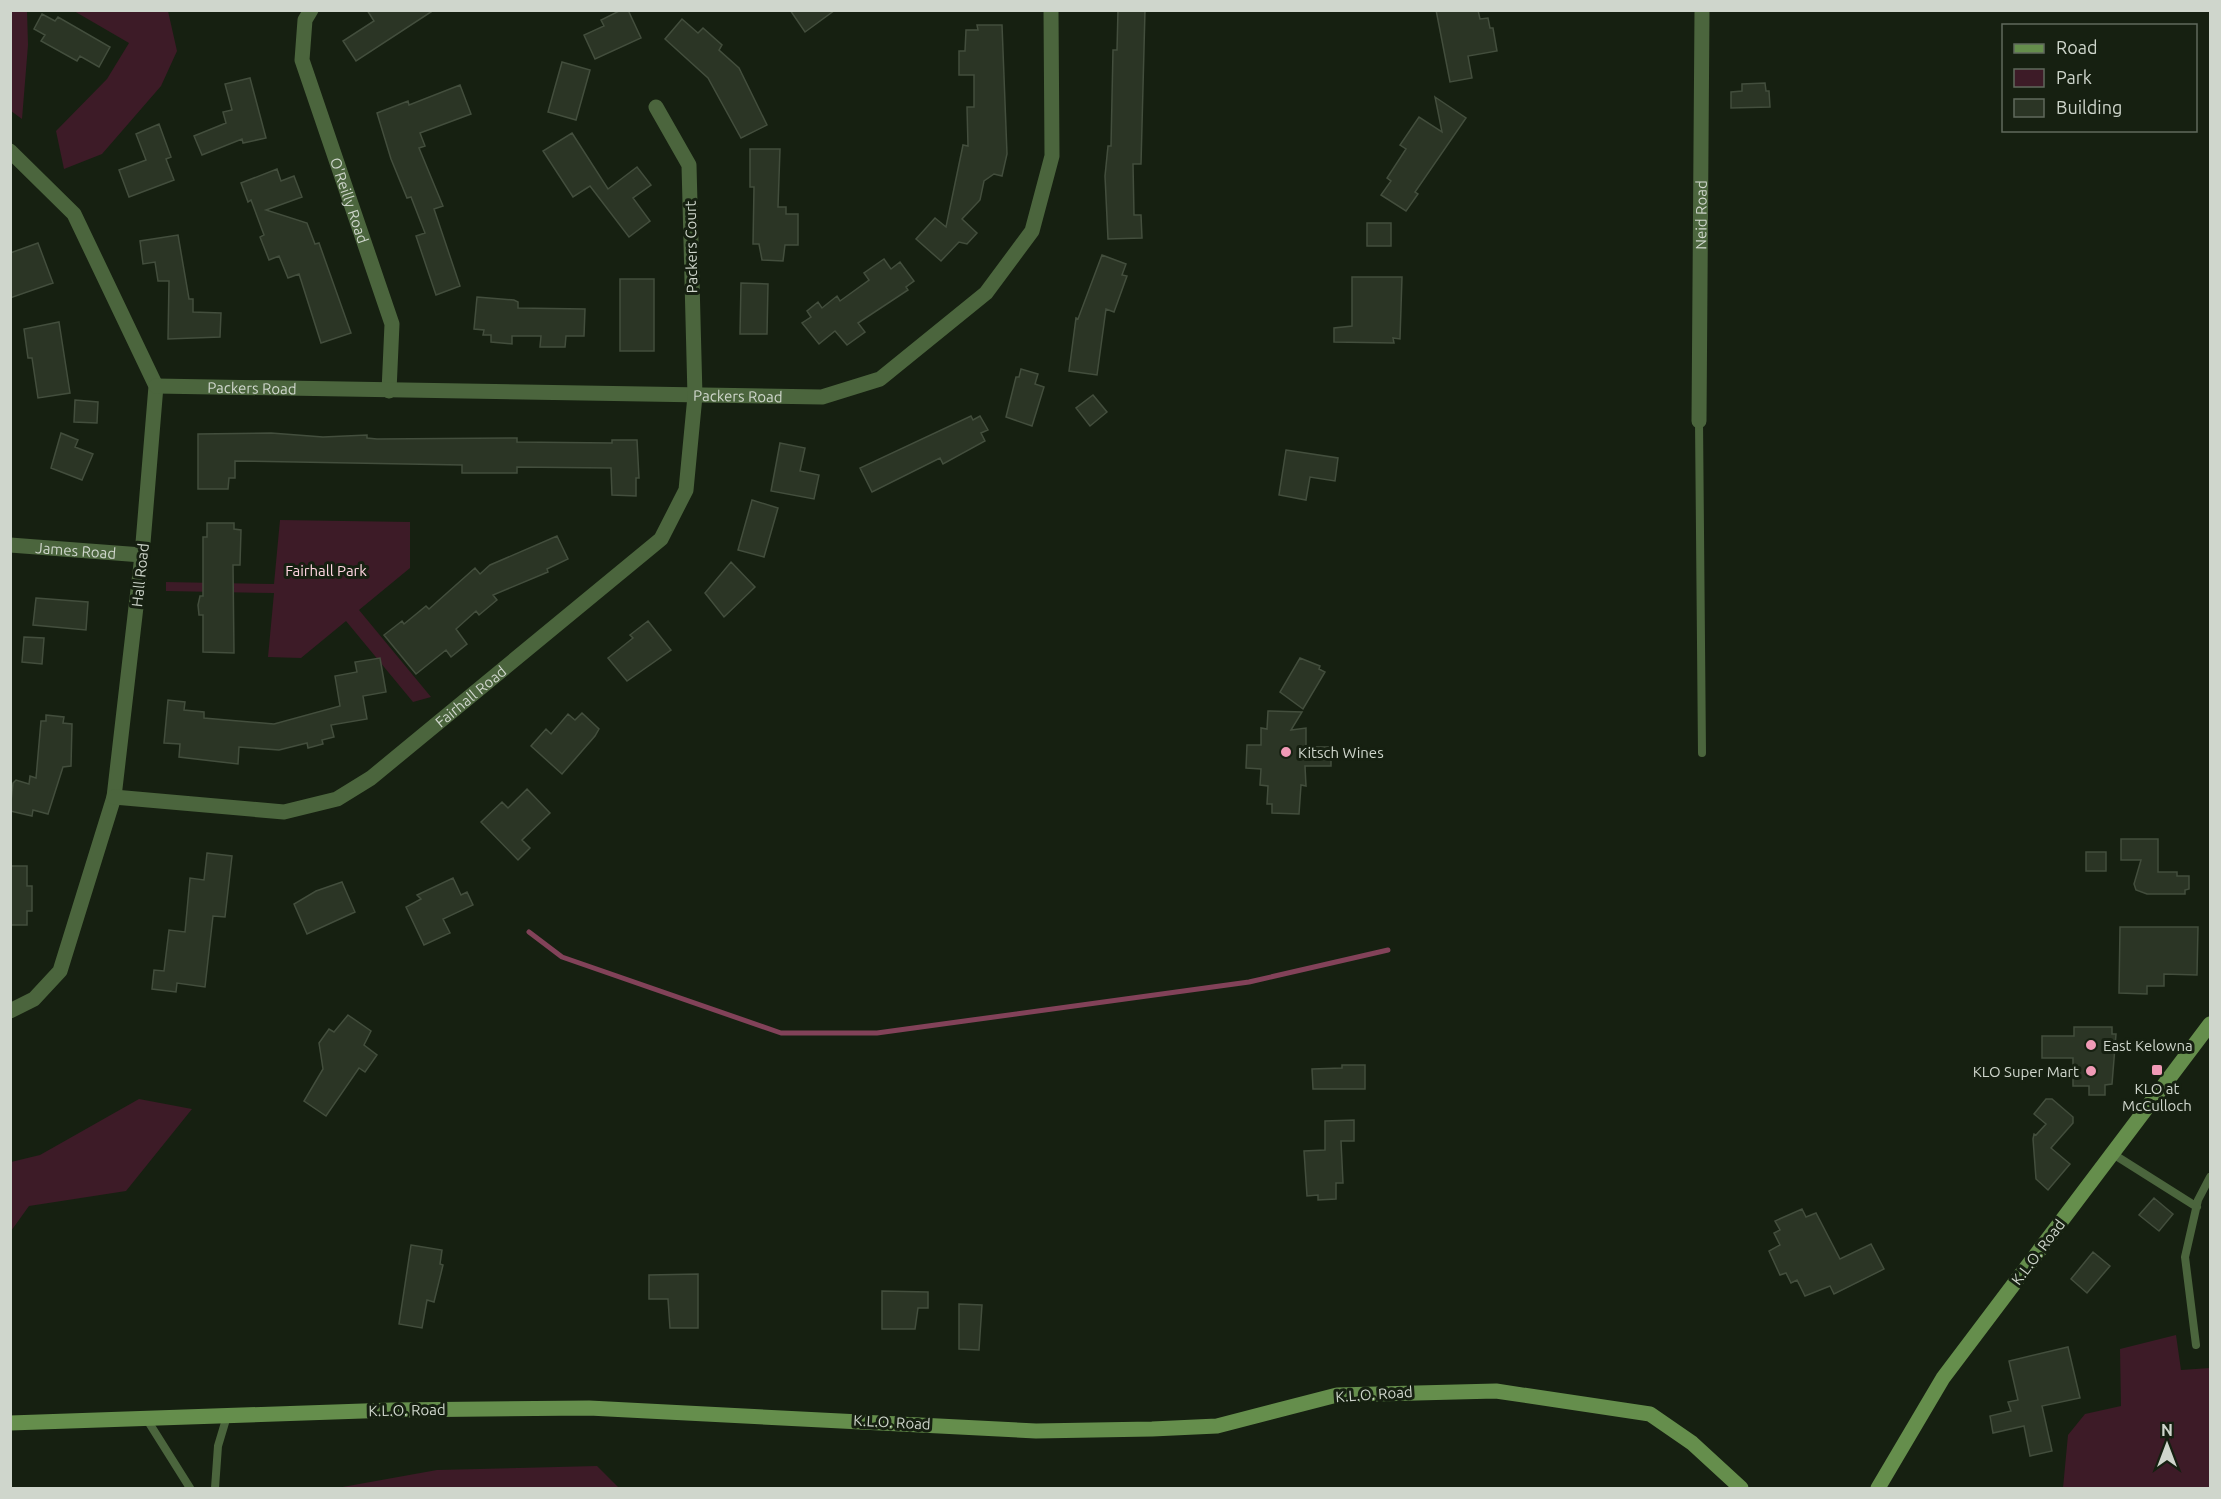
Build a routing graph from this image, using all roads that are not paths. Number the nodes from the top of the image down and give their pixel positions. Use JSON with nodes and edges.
{"nodes":[{"id":1,"x":311,"y":10,"type":"edge"},
{"id":2,"x":1051,"y":10,"type":"edge"},
{"id":3,"x":1702,"y":10,"type":"edge"},
{"id":4,"x":656,"y":107,"type":"dead end"},
{"id":5,"x":10,"y":151,"type":"edge"},
{"id":6,"x":156,"y":386,"type":"junction"},
{"id":7,"x":389,"y":392,"type":"junction"},
{"id":8,"x":694,"y":396,"type":"junction"},
{"id":9,"x":1699,"y":421,"type":"joint"},
{"id":10,"x":10,"y":545,"type":"edge"},
{"id":11,"x":142,"y":555,"type":"junction"},
{"id":12,"x":1702,"y":753,"type":"dead end"},
{"id":13,"x":114,"y":796,"type":"junction"},
{"id":14,"x":10,"y":1011,"type":"edge"},
{"id":15,"x":2211,"y":1024,"type":"edge"},
{"id":16,"x":2113,"y":1154,"type":"junction"},
{"id":17,"x":2211,"y":1177,"type":"edge"},
{"id":18,"x":2197,"y":1207,"type":"junction"},
{"id":19,"x":2196,"y":1346,"type":"dead end"},
{"id":20,"x":227,"y":1416,"type":"junction"},
{"id":21,"x":146,"y":1419,"type":"junction"},
{"id":22,"x":10,"y":1423,"type":"edge"},
{"id":23,"x":190,"y":1488,"type":"edge"},
{"id":24,"x":215,"y":1488,"type":"edge"},
{"id":25,"x":1741,"y":1488,"type":"edge"},
{"id":26,"x":1878,"y":1488,"type":"edge"}],
"edges":[{"from":1,"to":7,"type":"street","name":"O'Reilly Road"},
{"from":2,"to":8,"type":"street","name":"Packers Road"},
{"from":3,"to":9,"type":"street","name":"Neid Road"},
{"from":4,"to":8,"type":"street","name":"Packers Court"},
{"from":5,"to":6,"type":"street"},
{"from":6,"to":7,"type":"street","name":"Packers Road"},
{"from":6,"to":11,"type":"street","name":"Hall Road"},
{"from":7,"to":8,"type":"street","name":"Packers Road"},
{"from":8,"to":13,"type":"street","name":"Fairhall Road"},
{"from":9,"to":12,"type":"lane"},
{"from":10,"to":11,"type":"street","name":"James Road"},
{"from":11,"to":13,"type":"street","name":"Hall Road"},
{"from":13,"to":14,"type":"street","name":"Hall Road"},
{"from":15,"to":16,"type":"main road","name":"K.L.O. Road"},
{"from":16,"to":18,"type":"lane"},
{"from":16,"to":26,"type":"main road","name":"K.L.O. Road"},
{"from":17,"to":18,"type":"lane"},
{"from":18,"to":19,"type":"lane"},
{"from":20,"to":21,"type":"main road","name":"K.L.O. Road"},
{"from":20,"to":24,"type":"lane"},
{"from":20,"to":25,"type":"main road","name":"K.L.O. Road"},
{"from":21,"to":22,"type":"main road","name":"K.L.O. Road"},
{"from":21,"to":23,"type":"lane"}]}
